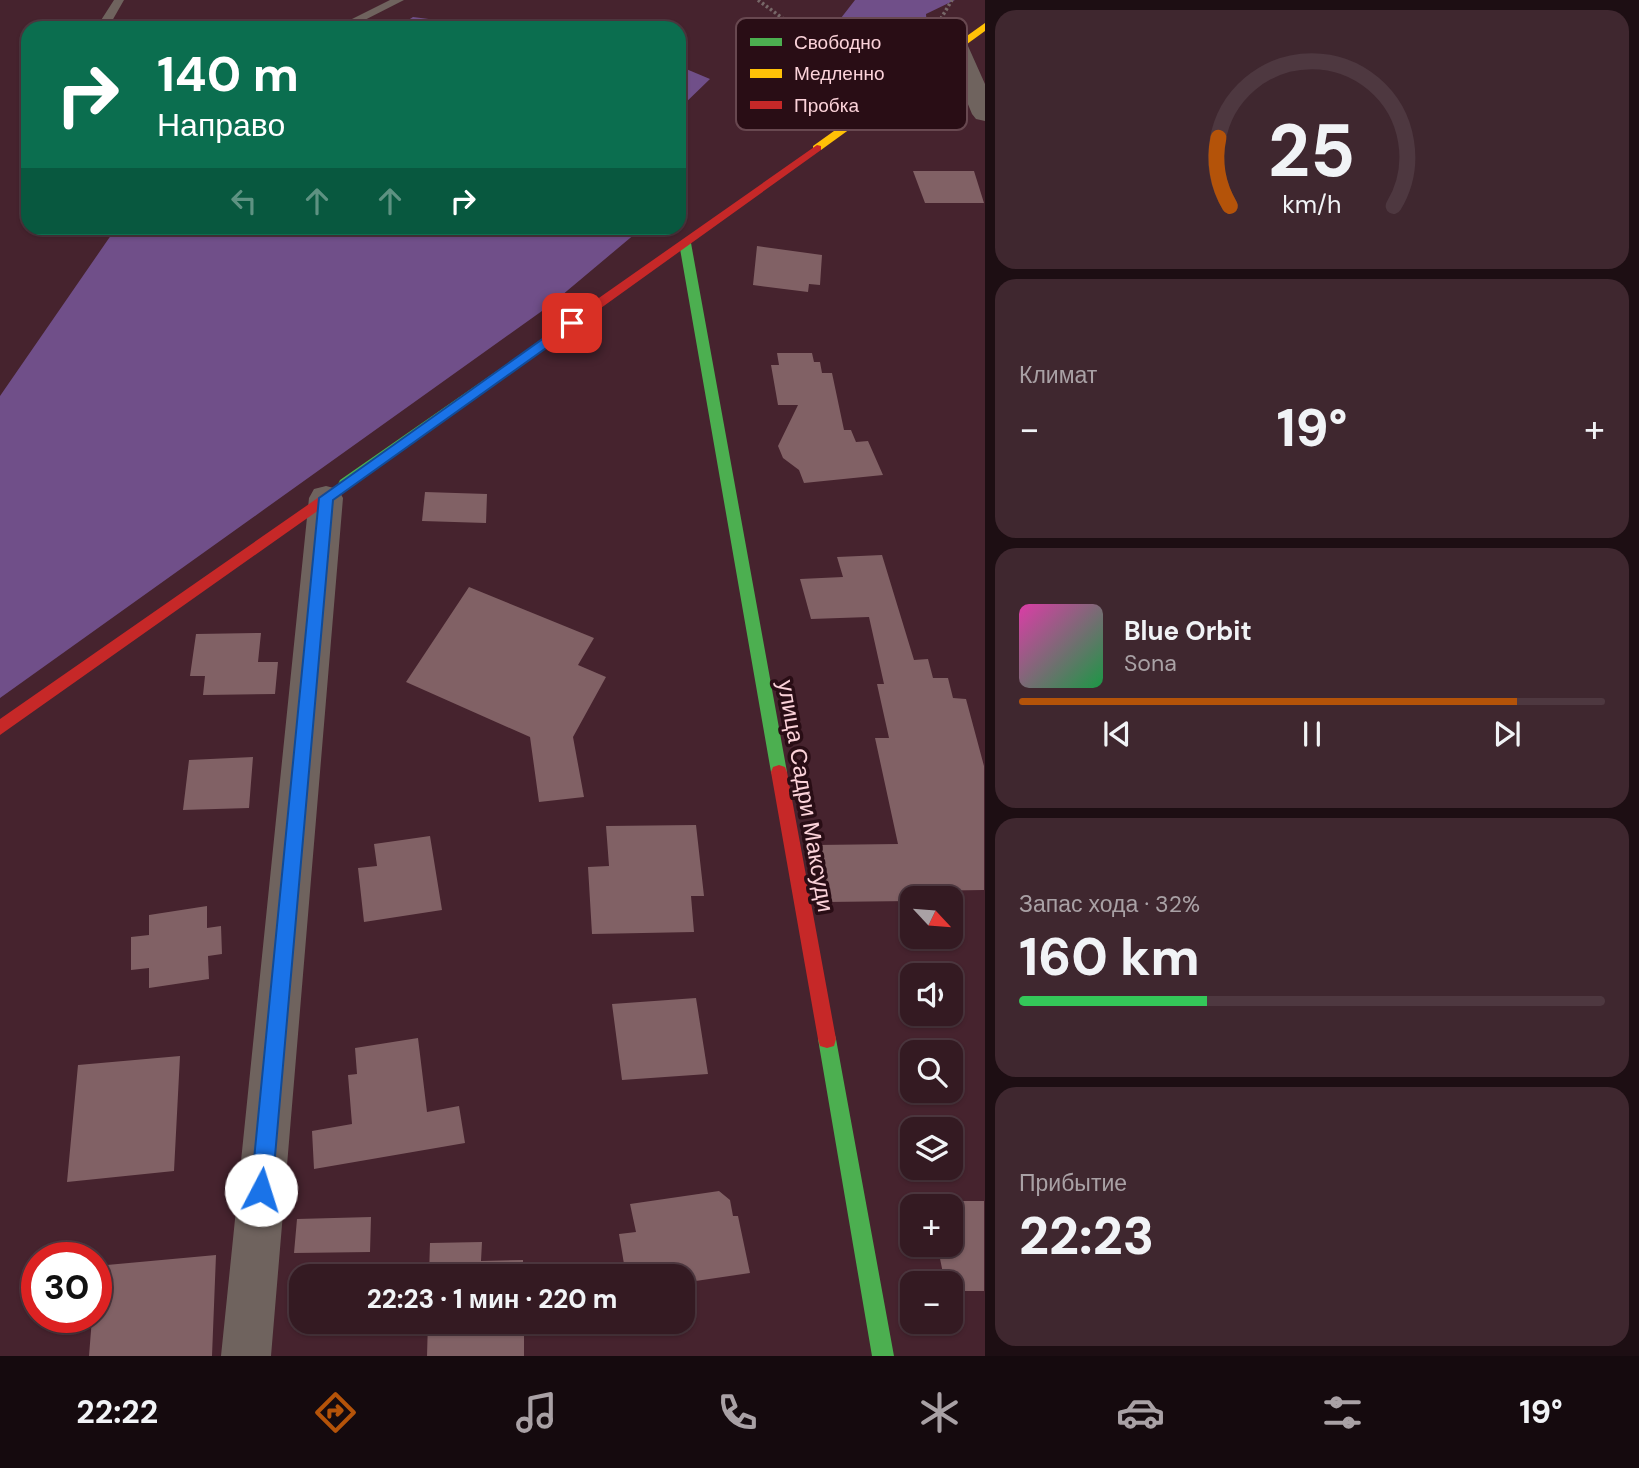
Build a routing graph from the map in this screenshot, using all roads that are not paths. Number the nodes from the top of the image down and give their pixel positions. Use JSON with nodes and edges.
{"nodes":[{"id":1,"x":119,"y":0,"type":"edge"},
{"id":2,"x":399,"y":0,"type":"edge"},
{"id":3,"x":106,"y":21,"type":"edge"},
{"id":4,"x":355,"y":21,"type":"edge"},
{"id":5,"x":985,"y":26,"type":"edge"},
{"id":6,"x":967,"y":38,"type":"edge"},
{"id":7,"x":967,"y":72,"type":"edge"},
{"id":8,"x":985,"y":114,"type":"edge"},
{"id":9,"x":840,"y":130,"type":"edge"},
{"id":10,"x":685,"y":243,"type":"junction"},
{"id":11,"x":326,"y":498,"type":"junction"},
{"id":12,"x":0,"y":728,"type":"edge"},
{"id":13,"x":246,"y":1356,"type":"edge"},
{"id":14,"x":883,"y":1356,"type":"edge"}],
"edges":[{"from":1,"to":3,"type":"lane"},
{"from":2,"to":4,"type":"lane"},
{"from":5,"to":6,"type":"street"},
{"from":7,"to":8,"type":"street"},
{"from":9,"to":10,"type":"street"},
{"from":10,"to":11,"type":"street"},
{"from":10,"to":14,"type":"street","name":"улица Садри Максуди"},
{"from":11,"to":12,"type":"street"},
{"from":11,"to":13,"type":"street"}]}
